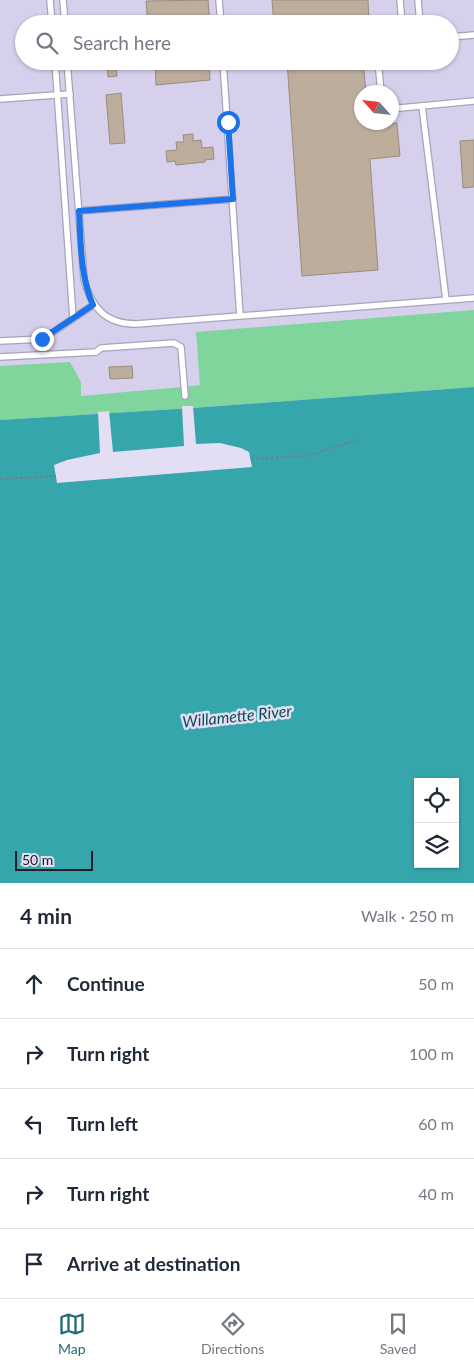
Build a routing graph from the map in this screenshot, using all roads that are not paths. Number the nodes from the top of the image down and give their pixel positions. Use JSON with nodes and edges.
{"nodes":[{"id":1,"x":50,"y":0,"type":"edge"},
{"id":2,"x":63,"y":0,"type":"edge"},
{"id":3,"x":219,"y":0,"type":"edge"},
{"id":4,"x":400,"y":0,"type":"edge"},
{"id":5,"x":418,"y":0,"type":"edge"},
{"id":6,"x":51,"y":15,"type":"edge"},
{"id":7,"x":64,"y":15,"type":"edge"},
{"id":8,"x":220,"y":15,"type":"edge"},
{"id":9,"x":401,"y":15,"type":"edge"},
{"id":10,"x":419,"y":15,"type":"edge"},
{"id":11,"x":474,"y":35,"type":"edge"},
{"id":12,"x":459,"y":36,"type":"edge"},
{"id":13,"x":56,"y":70,"type":"edge"},
{"id":14,"x":68,"y":70,"type":"edge"},
{"id":15,"x":224,"y":70,"type":"edge"},
{"id":16,"x":379,"y":70,"type":"edge"},
{"id":17,"x":380,"y":85,"type":"edge"},
{"id":18,"x":70,"y":94,"type":"junction"},
{"id":19,"x":58,"y":95,"type":"junction"},
{"id":20,"x":0,"y":98,"type":"edge"},
{"id":21,"x":474,"y":101,"type":"edge"},
{"id":22,"x":422,"y":106,"type":"junction"},
{"id":23,"x":399,"y":108,"type":"edge"},
{"id":24,"x":233,"y":199,"type":"junction"},
{"id":25,"x":79,"y":211,"type":"junction"},
{"id":26,"x":474,"y":298,"type":"edge"},
{"id":27,"x":446,"y":300,"type":"junction"},
{"id":28,"x":93,"y":305,"type":"junction"},
{"id":29,"x":240,"y":316,"type":"junction"},
{"id":30,"x":73,"y":318,"type":"junction"},
{"id":31,"x":0,"y":341,"type":"edge"},
{"id":32,"x":0,"y":357,"type":"edge"},
{"id":33,"x":185,"y":396,"type":"dead end"}],
"edges":[{"from":1,"to":6,"type":"lane"},
{"from":2,"to":7,"type":"lane"},
{"from":3,"to":8,"type":"lane"},
{"from":4,"to":9,"type":"lane"},
{"from":5,"to":10,"type":"lane"},
{"from":11,"to":12,"type":"lane"},
{"from":13,"to":19,"type":"lane"},
{"from":14,"to":18,"type":"lane"},
{"from":15,"to":24,"type":"lane"},
{"from":16,"to":17,"type":"lane"},
{"from":18,"to":19,"type":"lane"},
{"from":18,"to":25,"type":"lane"},
{"from":19,"to":20,"type":"lane"},
{"from":19,"to":30,"type":"lane"},
{"from":21,"to":22,"type":"lane"},
{"from":22,"to":23,"type":"lane"},
{"from":22,"to":27,"type":"lane"},
{"from":24,"to":25,"type":"lane"},
{"from":24,"to":29,"type":"lane"},
{"from":25,"to":28,"type":"lane"},
{"from":26,"to":27,"type":"lane"},
{"from":27,"to":29,"type":"lane"},
{"from":28,"to":29,"type":"lane"},
{"from":28,"to":30,"type":"lane"},
{"from":30,"to":31,"type":"lane"},
{"from":32,"to":33,"type":"lane"}]}
